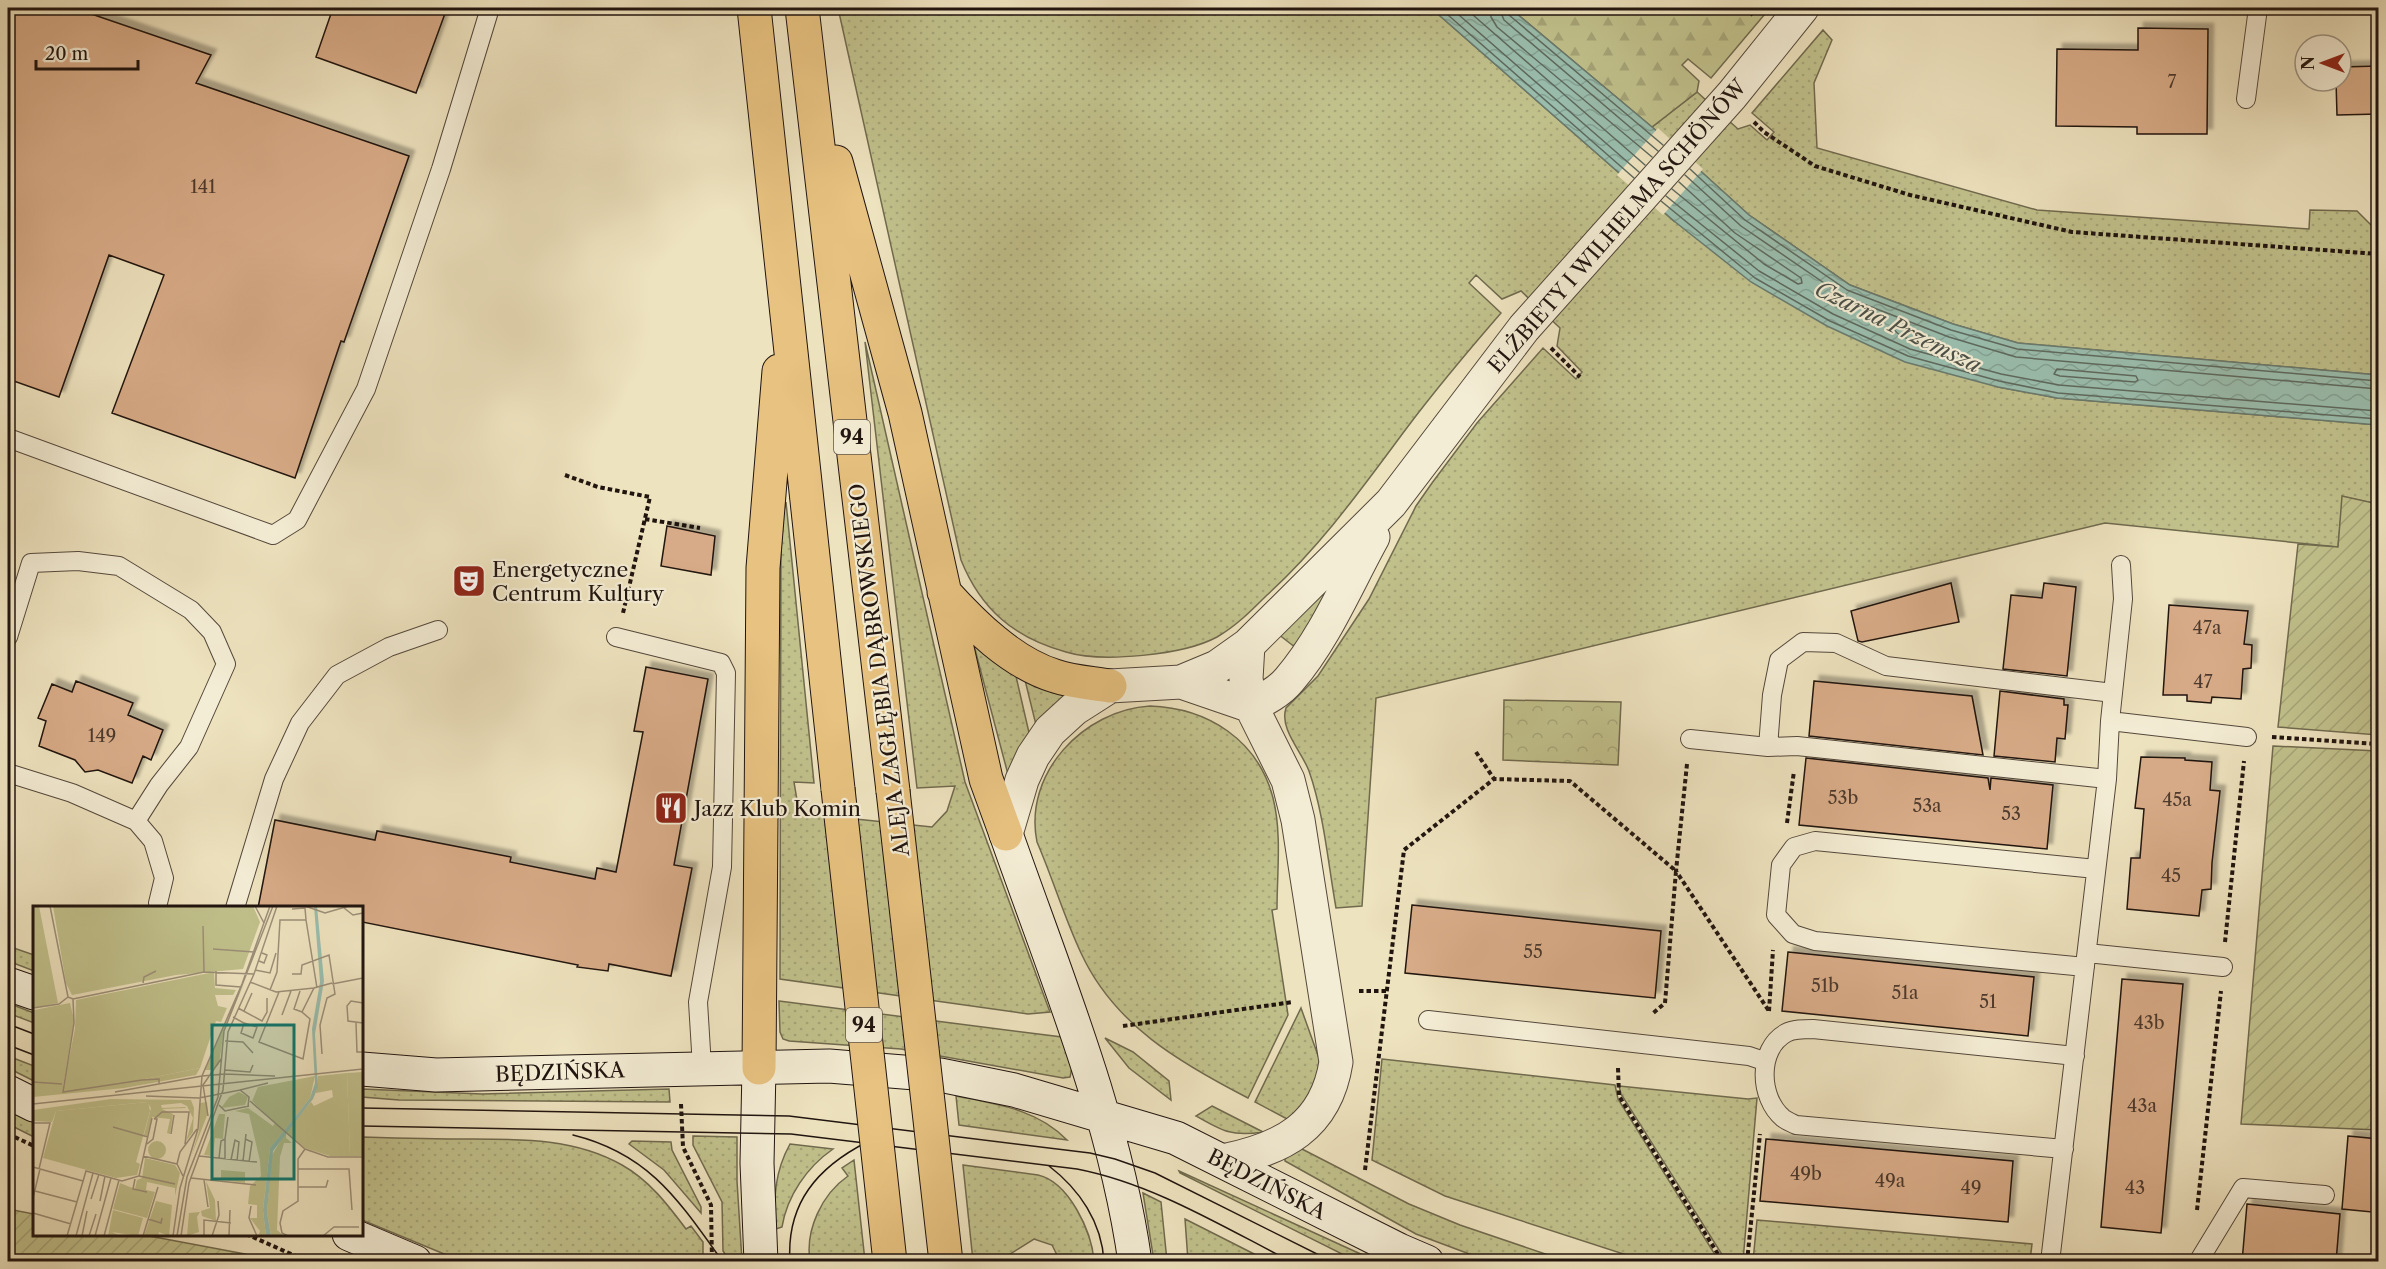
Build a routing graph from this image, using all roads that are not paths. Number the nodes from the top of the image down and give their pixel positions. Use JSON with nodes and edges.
{"nodes":[{"id":1,"x":490,"y":8,"type":"edge"},
{"id":2,"x":754,"y":8,"type":"edge"},
{"id":3,"x":802,"y":8,"type":"edge"},
{"id":4,"x":1802,"y":8,"type":"edge"},
{"id":5,"x":2258,"y":8,"type":"edge"},
{"id":6,"x":811,"y":83,"type":"junction"},
{"id":7,"x":2246,"y":99,"type":"dead end"},
{"id":8,"x":786,"y":297,"type":"junction"},
{"id":9,"x":8,"y":438,"type":"edge"},
{"id":10,"x":1391,"y":503,"type":"junction"},
{"id":11,"x":2121,"y":565,"type":"dead end"},
{"id":12,"x":944,"y":592,"type":"junction"},
{"id":13,"x":438,"y":630,"type":"dead end"},
{"id":14,"x":8,"y":637,"type":"edge"},
{"id":15,"x":616,"y":637,"type":"road end"},
{"id":16,"x":1248,"y":645,"type":"junction"},
{"id":17,"x":1181,"y":682,"type":"junction"},
{"id":18,"x":1110,"y":686,"type":"junction"},
{"id":19,"x":2113,"y":693,"type":"junction"},
{"id":20,"x":1251,"y":706,"type":"junction"},
{"id":21,"x":2110,"y":720,"type":"junction"},
{"id":22,"x":2247,"y":737,"type":"road end"},
{"id":23,"x":1690,"y":739,"type":"road end"},
{"id":24,"x":1768,"y":747,"type":"junction"},
{"id":25,"x":8,"y":773,"type":"edge"},
{"id":26,"x":2108,"y":778,"type":"junction"},
{"id":27,"x":136,"y":821,"type":"junction"},
{"id":28,"x":1006,"y":834,"type":"junction"},
{"id":29,"x":2096,"y":869,"type":"junction"},
{"id":30,"x":158,"y":903,"type":"dead end"},
{"id":31,"x":236,"y":906,"type":"edge"},
{"id":32,"x":2086,"y":960,"type":"junction"},
{"id":33,"x":2223,"y":968,"type":"road end"},
{"id":34,"x":8,"y":984,"type":"edge"},
{"id":35,"x":33,"y":993,"type":"edge"},
{"id":36,"x":1428,"y":1020,"type":"dead end"},
{"id":37,"x":2075,"y":1056,"type":"junction"},
{"id":38,"x":1764,"y":1061,"type":"junction"},
{"id":39,"x":702,"y":1067,"type":"junction"},
{"id":40,"x":759,"y":1068,"type":"junction"},
{"id":41,"x":363,"y":1069,"type":"edge"},
{"id":42,"x":8,"y":1092,"type":"edge"},
{"id":43,"x":33,"y":1104,"type":"edge"},
{"id":44,"x":1104,"y":1117,"type":"junction"},
{"id":45,"x":2064,"y":1149,"type":"junction"},
{"id":46,"x":1223,"y":1161,"type":"junction"},
{"id":47,"x":2325,"y":1195,"type":"dead end"},
{"id":48,"x":354,"y":1236,"type":"edge"},
{"id":49,"x":416,"y":1262,"type":"edge"},
{"id":50,"x":761,"y":1262,"type":"edge"},
{"id":51,"x":890,"y":1262,"type":"edge"},
{"id":52,"x":946,"y":1262,"type":"edge"},
{"id":53,"x":1135,"y":1262,"type":"edge"},
{"id":54,"x":1427,"y":1262,"type":"edge"},
{"id":55,"x":2050,"y":1262,"type":"edge"},
{"id":56,"x":2198,"y":1262,"type":"edge"}],
"edges":[{"from":1,"to":9,"type":"lane"},
{"from":2,"to":8,"type":"main road","number":"94"},
{"from":3,"to":6,"type":"main road","name":"ALEJA ZAGŁĘBIA DĄBROWSKIEGO","number":"94"},
{"from":4,"to":10,"type":"street","name":"ELŻBIETY I WILHELMA SCHÖNÓW"},
{"from":5,"to":7,"type":"lane"},
{"from":6,"to":12,"type":"main road"},
{"from":6,"to":52,"type":"main road","name":"ALEJA ZAGŁĘBIA DĄBROWSKIEGO","number":"94","bridge":true},
{"from":8,"to":40,"type":"main road"},
{"from":8,"to":51,"type":"main road","number":"94","bridge":true},
{"from":10,"to":16,"type":"street","name":"ELŻBIETY I WILHELMA SCHÖNÓW"},
{"from":10,"to":20,"type":"street","name":"ELŻBIETY I WILHELMA SCHÖNÓW"},
{"from":11,"to":19,"type":"lane"},
{"from":12,"to":18,"type":"main road"},
{"from":12,"to":28,"type":"main road"},
{"from":13,"to":31,"type":"lane"},
{"from":14,"to":27,"type":"lane"},
{"from":15,"to":39,"type":"lane"},
{"from":16,"to":17,"type":"street","name":"ELŻBIETY I WILHELMA SCHÖNÓW"},
{"from":16,"to":20,"type":"street"},
{"from":17,"to":18,"type":"street"},
{"from":17,"to":20,"type":"street"},
{"from":18,"to":28,"type":"street"},
{"from":19,"to":21,"type":"lane"},
{"from":19,"to":24,"type":"lane"},
{"from":20,"to":46,"type":"street"},
{"from":21,"to":22,"type":"lane"},
{"from":21,"to":26,"type":"lane"},
{"from":23,"to":24,"type":"lane"},
{"from":24,"to":26,"type":"lane"},
{"from":25,"to":27,"type":"lane"},
{"from":26,"to":29,"type":"lane"},
{"from":27,"to":30,"type":"lane"},
{"from":28,"to":44,"type":"street"},
{"from":29,"to":32,"type":"lane"},
{"from":29,"to":32,"type":"lane"},
{"from":32,"to":33,"type":"lane"},
{"from":32,"to":37,"type":"lane"},
{"from":34,"to":35,"type":"street"},
{"from":36,"to":38,"type":"lane"},
{"from":37,"to":38,"type":"lane"},
{"from":37,"to":45,"type":"lane"},
{"from":38,"to":45,"type":"lane"},
{"from":39,"to":40,"type":"street","name":"BĘDZIŃSKA"},
{"from":39,"to":41,"type":"street","name":"BĘDZIŃSKA"},
{"from":40,"to":44,"type":"street","name":"BĘDZIŃSKA"},
{"from":40,"to":50,"type":"street"},
{"from":42,"to":43,"type":"street"},
{"from":44,"to":46,"type":"street","name":"BĘDZIŃSKA"},
{"from":44,"to":53,"type":"street"},
{"from":45,"to":55,"type":"lane"},
{"from":46,"to":54,"type":"street","name":"BĘDZIŃSKA"},
{"from":47,"to":56,"type":"lane"},
{"from":48,"to":49,"type":"street"}]}
